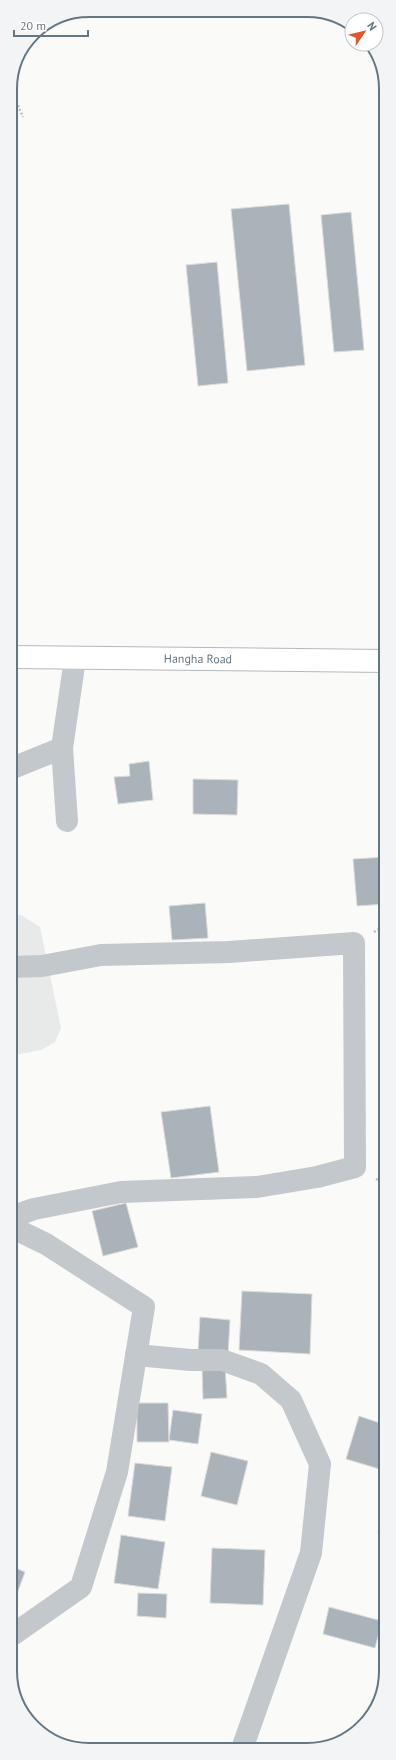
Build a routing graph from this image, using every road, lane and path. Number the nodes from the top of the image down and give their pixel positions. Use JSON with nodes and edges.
{"nodes":[{"id":1,"x":17,"y":104,"type":"edge"},
{"id":2,"x":23,"y":117,"type":"dead end"},
{"id":3,"x":17,"y":657,"type":"edge"},
{"id":4,"x":74,"y":659,"type":"junction"},
{"id":5,"x":379,"y":662,"type":"edge"},
{"id":6,"x":62,"y":748,"type":"junction"},
{"id":7,"x":17,"y":766,"type":"edge"},
{"id":8,"x":67,"y":821,"type":"dead end"},
{"id":9,"x":17,"y":967,"type":"edge"},
{"id":10,"x":17,"y":1215,"type":"edge"},
{"id":11,"x":17,"y":1230,"type":"edge"},
{"id":12,"x":136,"y":1355,"type":"junction"},
{"id":13,"x":17,"y":1632,"type":"edge"},
{"id":14,"x":244,"y":1743,"type":"edge"}],
"edges":[{"from":1,"to":2,"type":"path"},
{"from":3,"to":4,"type":"highway","name":"Hangha Road"},
{"from":4,"to":5,"type":"highway","name":"Hangha Road"},
{"from":4,"to":6,"type":"street"},
{"from":6,"to":7,"type":"street"},
{"from":6,"to":8,"type":"street"},
{"from":9,"to":10,"type":"street"},
{"from":11,"to":12,"type":"street"},
{"from":12,"to":13,"type":"street"},
{"from":12,"to":14,"type":"street"}]}
